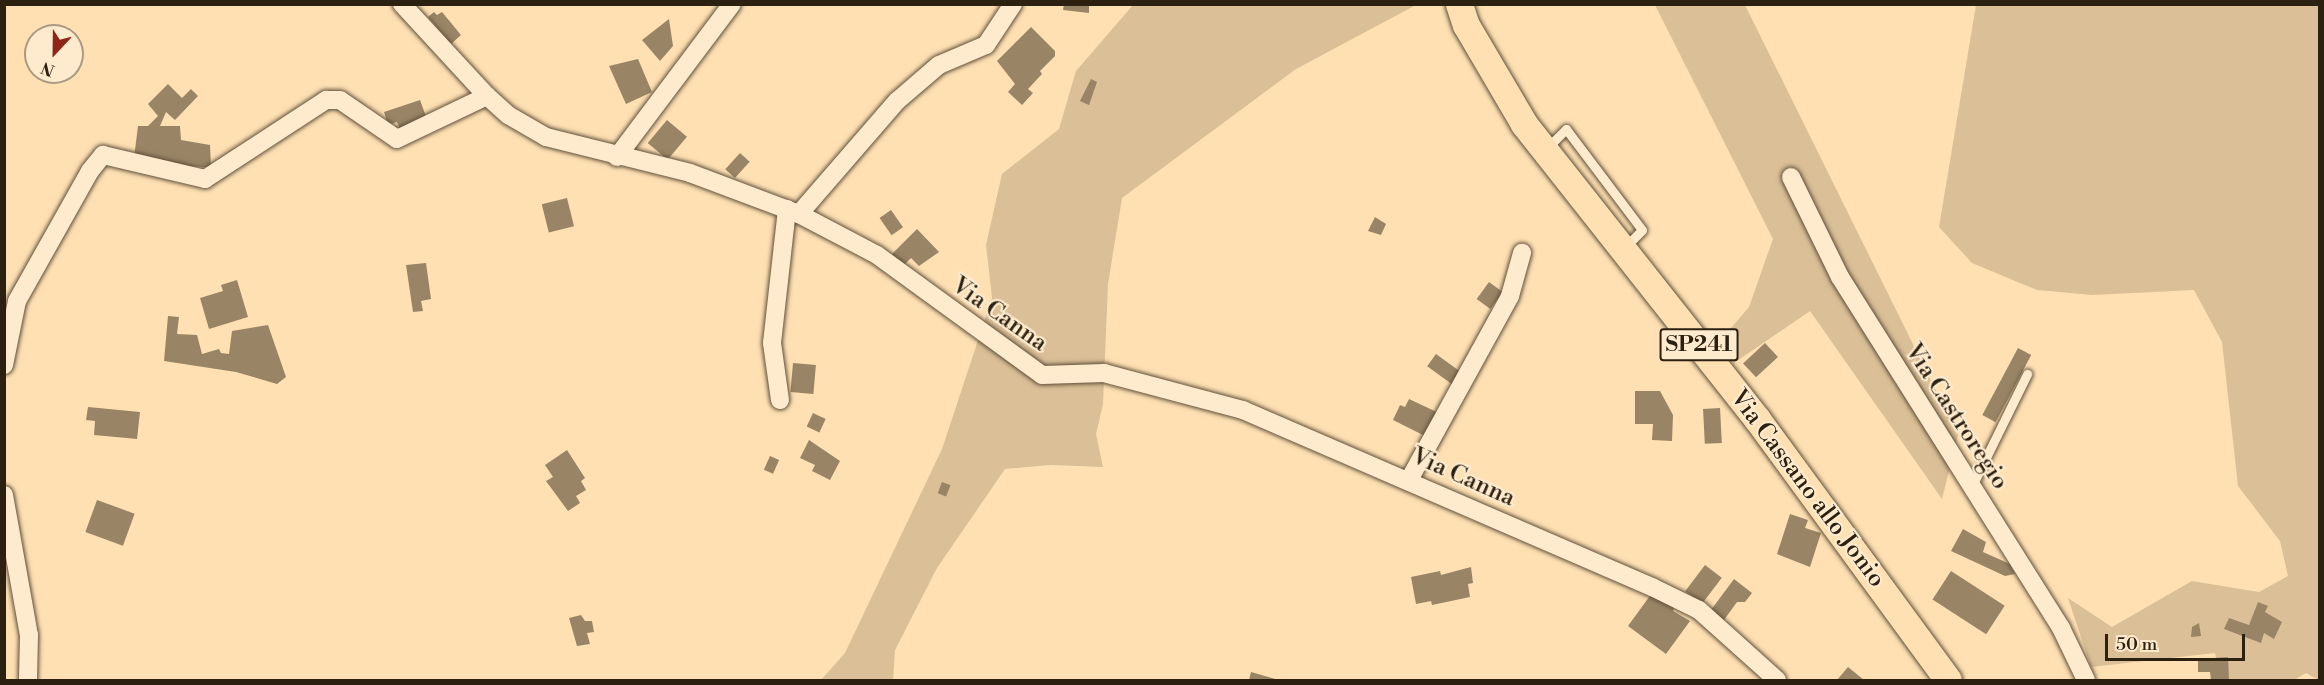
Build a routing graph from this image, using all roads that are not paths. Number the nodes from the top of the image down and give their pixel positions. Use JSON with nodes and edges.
{"nodes":[{"id":1,"x":402,"y":4,"type":"edge"},
{"id":2,"x":732,"y":4,"type":"edge"},
{"id":3,"x":1013,"y":4,"type":"edge"},
{"id":4,"x":1459,"y":4,"type":"edge"},
{"id":5,"x":487,"y":96,"type":"junction"},
{"id":6,"x":617,"y":157,"type":"junction"},
{"id":7,"x":1791,"y":177,"type":"dead end"},
{"id":8,"x":793,"y":212,"type":"junction"},
{"id":9,"x":1522,"y":253,"type":"dead end"},
{"id":10,"x":4,"y":364,"type":"edge"},
{"id":11,"x":2027,"y":374,"type":"dead end"},
{"id":12,"x":780,"y":400,"type":"dead end"},
{"id":13,"x":1409,"y":480,"type":"junction"},
{"id":14,"x":1972,"y":486,"type":"junction"},
{"id":15,"x":4,"y":495,"type":"edge"},
{"id":16,"x":28,"y":681,"type":"edge"},
{"id":17,"x":1777,"y":681,"type":"edge"},
{"id":18,"x":1948,"y":681,"type":"edge"},
{"id":19,"x":2086,"y":681,"type":"edge"}],
"edges":[{"from":1,"to":5,"type":"street","name":"Via Canna"},
{"from":2,"to":6,"type":"street"},
{"from":3,"to":8,"type":"street"},
{"from":4,"to":18,"type":"main road","name":"Via Cassano allo Jonio","number":"SP241"},
{"from":5,"to":6,"type":"street","name":"Via Canna"},
{"from":5,"to":10,"type":"street"},
{"from":6,"to":8,"type":"street","name":"Via Canna"},
{"from":7,"to":14,"type":"street","name":"Via Castroregio"},
{"from":8,"to":12,"type":"street"},
{"from":8,"to":13,"type":"street","name":"Via Canna"},
{"from":9,"to":13,"type":"street"},
{"from":11,"to":14,"type":"lane"},
{"from":13,"to":17,"type":"street","name":"Via Canna"},
{"from":14,"to":19,"type":"street","name":"Via Castroregio"},
{"from":15,"to":16,"type":"street"}]}
